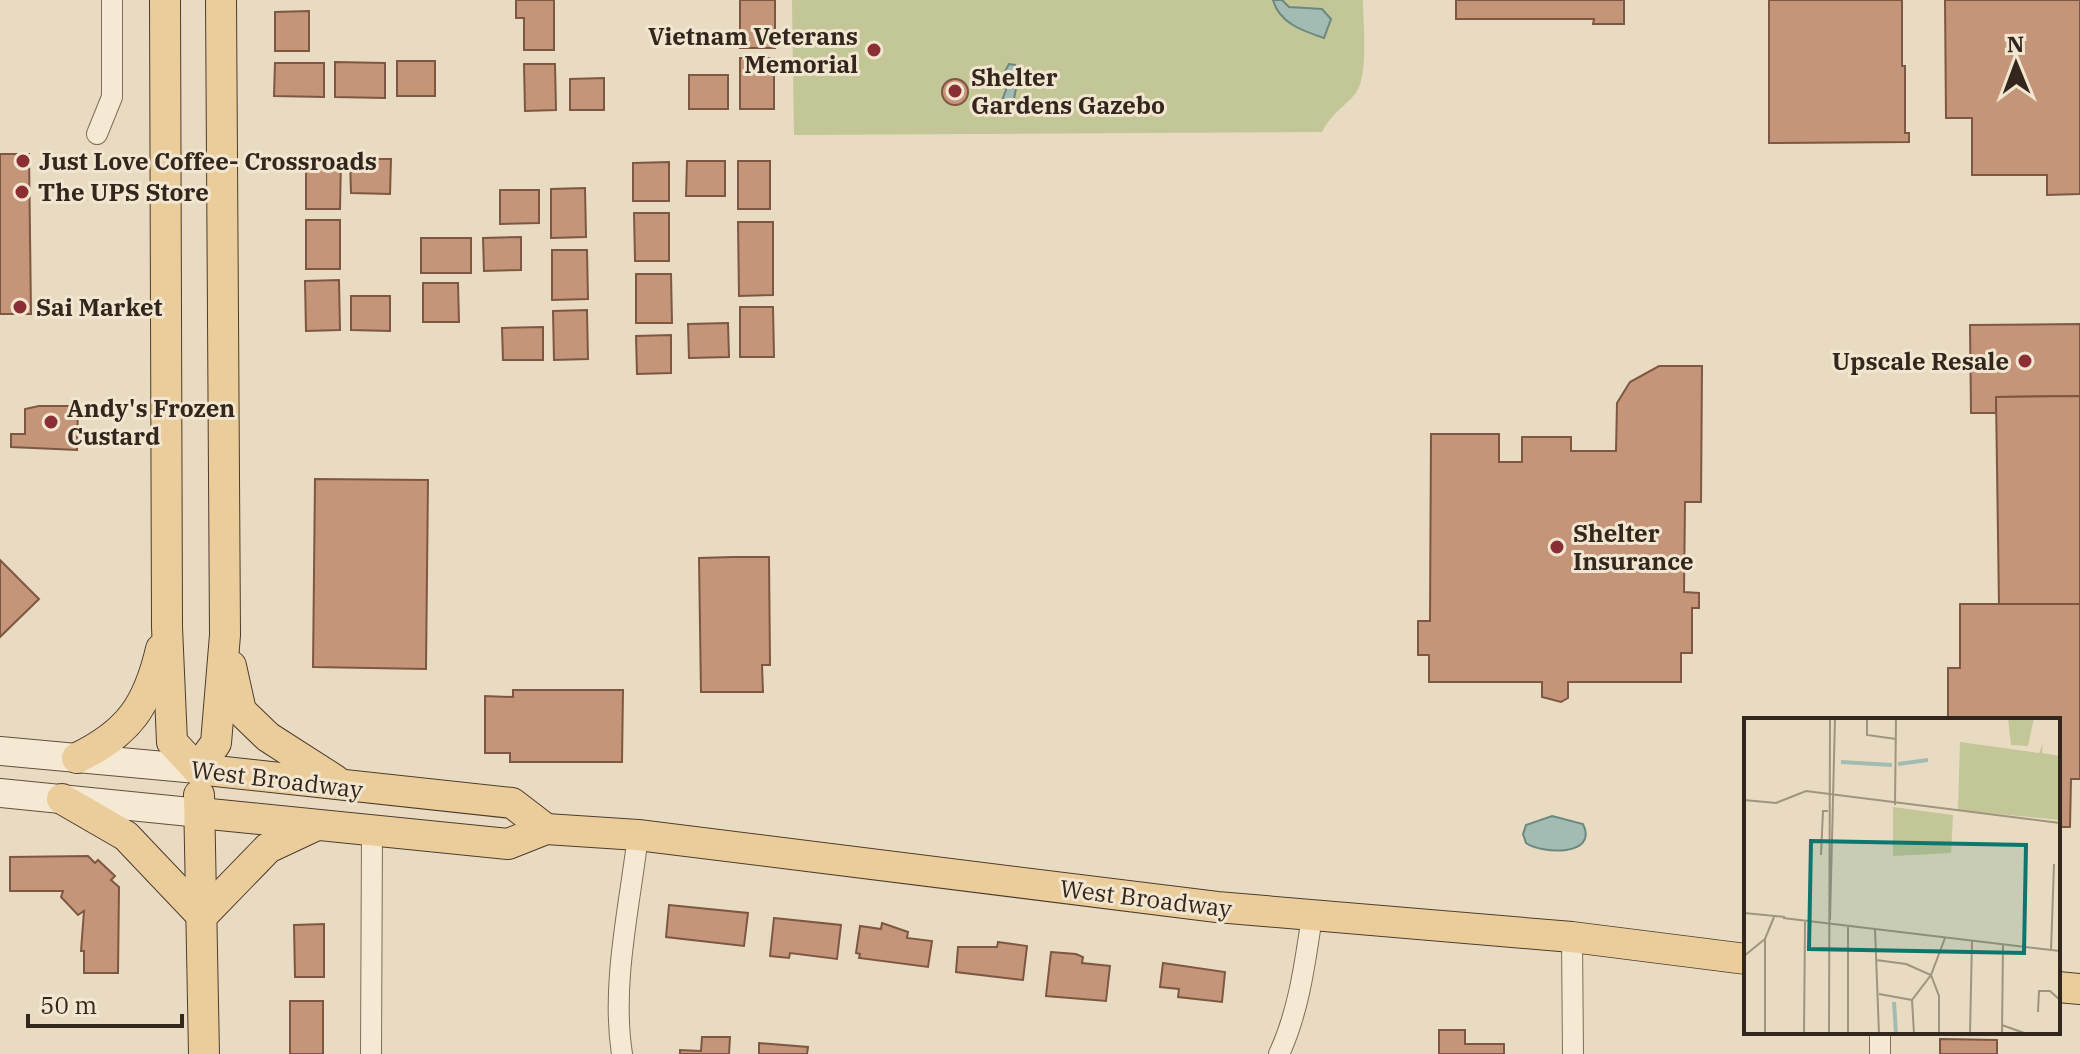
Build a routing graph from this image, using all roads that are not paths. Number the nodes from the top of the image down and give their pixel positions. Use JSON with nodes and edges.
{"nodes":[{"id":1,"x":112,"y":0,"type":"edge"},
{"id":2,"x":165,"y":0,"type":"edge"},
{"id":3,"x":221,"y":0,"type":"edge"},
{"id":4,"x":97,"y":134,"type":"dead end"},
{"id":5,"x":167,"y":627,"type":"junction"},
{"id":6,"x":225,"y":635,"type":"junction"},
{"id":7,"x":0,"y":751,"type":"edge"},
{"id":8,"x":77,"y":758,"type":"junction"},
{"id":9,"x":197,"y":769,"type":"junction"},
{"id":10,"x":347,"y":787,"type":"junction"},
{"id":11,"x":0,"y":793,"type":"edge"},
{"id":12,"x":62,"y":799,"type":"junction"},
{"id":13,"x":200,"y":813,"type":"junction"},
{"id":14,"x":316,"y":826,"type":"junction"},
{"id":15,"x":546,"y":829,"type":"junction"},
{"id":16,"x":372,"y":831,"type":"junction"},
{"id":17,"x":638,"y":835,"type":"junction"},
{"id":18,"x":202,"y":916,"type":"junction"},
{"id":19,"x":1312,"y":916,"type":"junction"},
{"id":20,"x":1572,"y":937,"type":"junction"},
{"id":21,"x":1744,"y":959,"type":"edge"},
{"id":22,"x":2060,"y":987,"type":"edge"},
{"id":23,"x":2080,"y":989,"type":"edge"},
{"id":24,"x":204,"y":1054,"type":"edge"},
{"id":25,"x":371,"y":1054,"type":"edge"},
{"id":26,"x":622,"y":1054,"type":"edge"},
{"id":27,"x":1279,"y":1054,"type":"edge"},
{"id":28,"x":1573,"y":1054,"type":"edge"}],
"edges":[{"from":1,"to":4,"type":"street"},
{"from":2,"to":5,"type":"main road"},
{"from":3,"to":6,"type":"main road"},
{"from":5,"to":8,"type":"main road"},
{"from":5,"to":9,"type":"main road"},
{"from":6,"to":9,"type":"main road"},
{"from":6,"to":10,"type":"main road"},
{"from":7,"to":8,"type":"main road","name":"West Broadway"},
{"from":8,"to":9,"type":"main road","name":"West Broadway"},
{"from":9,"to":10,"type":"main road","name":"West Broadway"},
{"from":9,"to":13,"type":"main road"},
{"from":10,"to":15,"type":"main road","name":"West Broadway"},
{"from":11,"to":12,"type":"main road","name":"West Broadway"},
{"from":12,"to":13,"type":"main road","name":"West Broadway"},
{"from":12,"to":18,"type":"main road"},
{"from":13,"to":14,"type":"main road","name":"West Broadway"},
{"from":13,"to":18,"type":"main road"},
{"from":14,"to":16,"type":"main road","name":"West Broadway"},
{"from":14,"to":18,"type":"main road"},
{"from":15,"to":16,"type":"main road","name":"West Broadway"},
{"from":15,"to":17,"type":"main road","name":"West Broadway"},
{"from":16,"to":25,"type":"street"},
{"from":17,"to":19,"type":"main road","name":"West Broadway"},
{"from":17,"to":26,"type":"street"},
{"from":18,"to":24,"type":"main road"},
{"from":19,"to":20,"type":"main road","name":"West Broadway"},
{"from":19,"to":27,"type":"street"},
{"from":20,"to":21,"type":"main road","name":"West Broadway"},
{"from":20,"to":28,"type":"street"},
{"from":22,"to":23,"type":"main road"}]}
